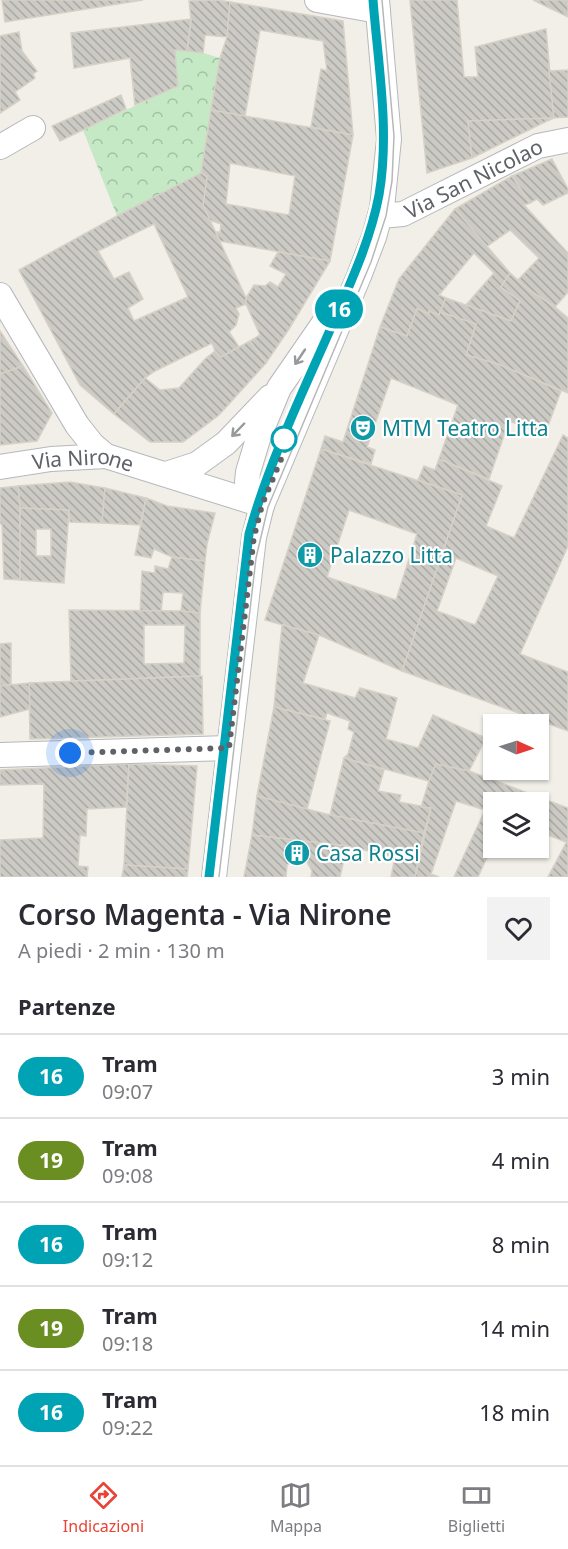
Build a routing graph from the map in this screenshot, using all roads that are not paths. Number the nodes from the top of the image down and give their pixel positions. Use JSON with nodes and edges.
{"nodes":[{"id":1,"x":317,"y":0,"type":"edge"},
{"id":2,"x":378,"y":6,"type":"edge"},
{"id":3,"x":33,"y":128,"type":"dead end"},
{"id":4,"x":568,"y":140,"type":"edge"},
{"id":5,"x":0,"y":147,"type":"edge"},
{"id":6,"x":380,"y":216,"type":"junction"},
{"id":7,"x":359,"y":276,"type":"junction"},
{"id":8,"x":0,"y":296,"type":"edge"},
{"id":9,"x":279,"y":388,"type":"junction"},
{"id":10,"x":106,"y":456,"type":"junction"},
{"id":11,"x":0,"y":467,"type":"edge"},
{"id":12,"x":166,"y":474,"type":"junction"},
{"id":13,"x":262,"y":505,"type":"junction"},
{"id":14,"x":229,"y":748,"type":"junction"},
{"id":15,"x":0,"y":754,"type":"edge"},
{"id":16,"x":214,"y":877,"type":"edge"}],
"edges":[{"from":1,"to":2,"type":"street"},
{"from":2,"to":6,"type":"street"},
{"from":3,"to":5,"type":"street"},
{"from":4,"to":6,"type":"street","name":"Via San Nicolao"},
{"from":6,"to":7,"type":"street"},
{"from":7,"to":9,"type":"street","one_way":true},
{"from":7,"to":13,"type":"street"},
{"from":8,"to":10,"type":"street"},
{"from":9,"to":12,"type":"street","one_way":true},
{"from":9,"to":13,"type":"street"},
{"from":10,"to":11,"type":"street","name":"Via Nirone"},
{"from":10,"to":12,"type":"street","name":"Via Nirone"},
{"from":12,"to":13,"type":"street","name":"Via Nirone"},
{"from":13,"to":14,"type":"street"},
{"from":14,"to":15,"type":"street"},
{"from":14,"to":16,"type":"street"}]}
